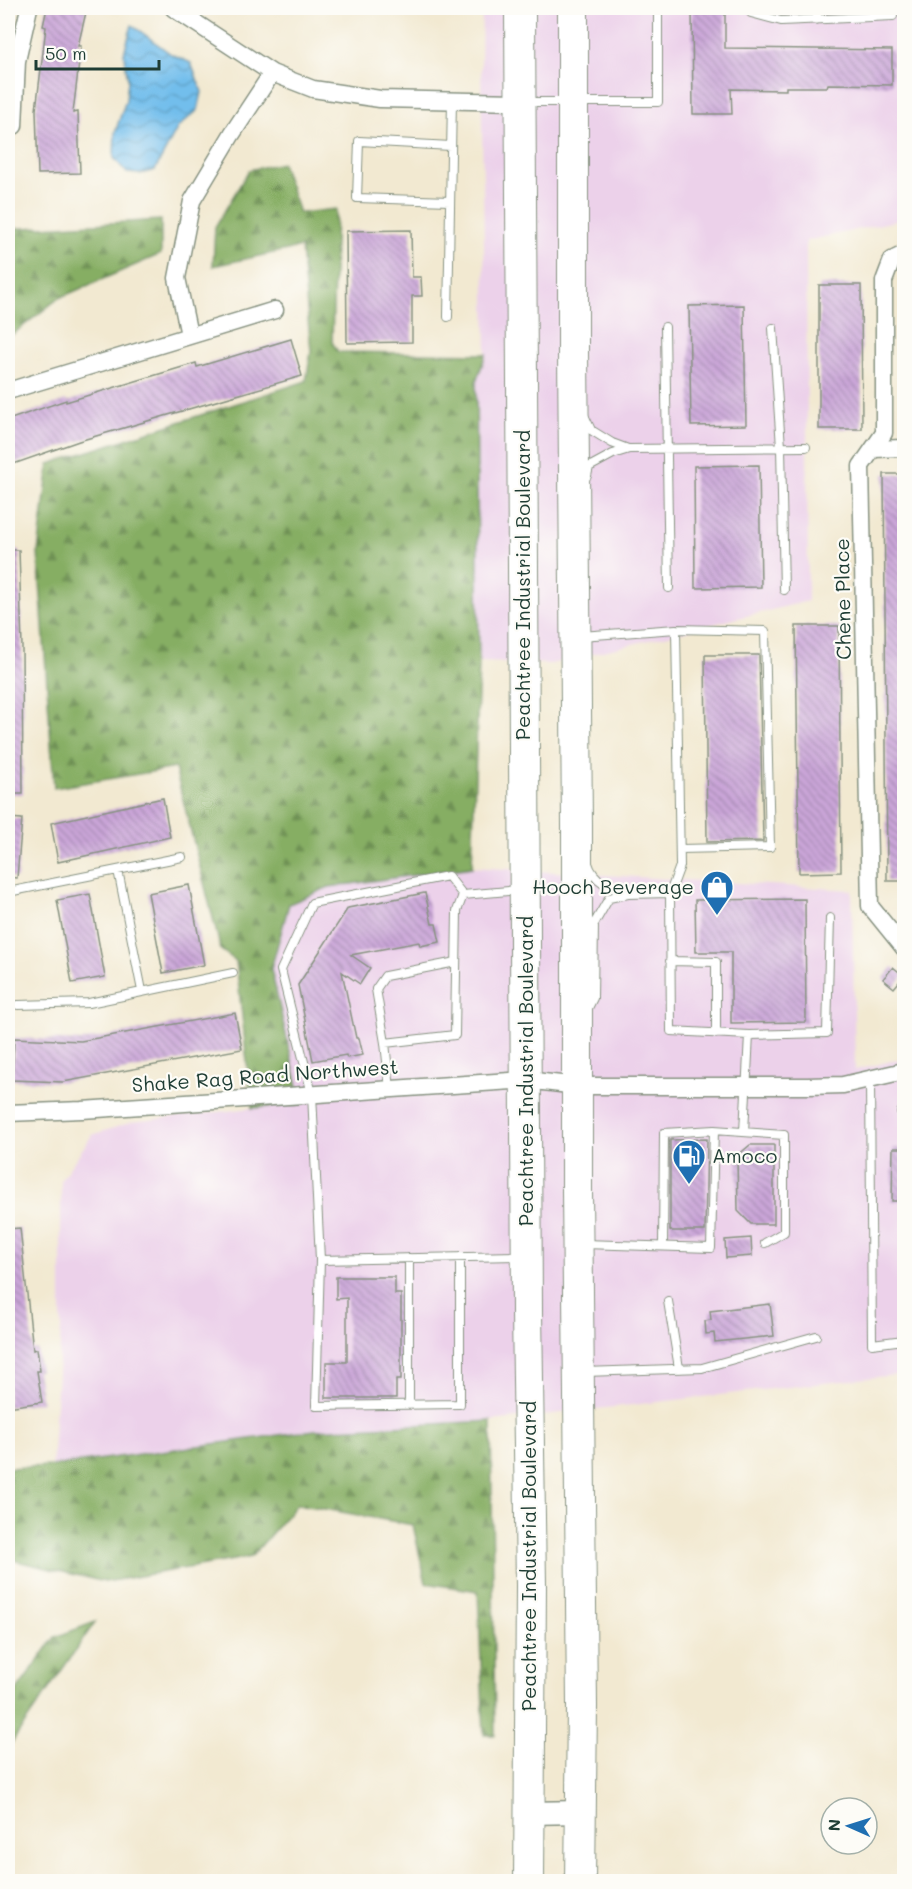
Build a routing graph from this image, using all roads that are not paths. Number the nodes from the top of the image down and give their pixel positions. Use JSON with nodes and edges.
{"nodes":[{"id":1,"x":29,"y":8,"type":"edge"},
{"id":2,"x":173,"y":8,"type":"edge"},
{"id":3,"x":520,"y":8,"type":"edge"},
{"id":4,"x":573,"y":8,"type":"edge"},
{"id":5,"x":658,"y":8,"type":"edge"},
{"id":6,"x":748,"y":8,"type":"edge"},
{"id":7,"x":817,"y":8,"type":"edge"},
{"id":8,"x":893,"y":16,"type":"dead end"},
{"id":9,"x":817,"y":20,"type":"junction"},
{"id":10,"x":272,"y":73,"type":"junction"},
{"id":11,"x":452,"y":100,"type":"junction"},
{"id":12,"x":520,"y":102,"type":"junction"},
{"id":13,"x":573,"y":102,"type":"junction"},
{"id":14,"x":8,"y":127,"type":"edge"},
{"id":15,"x":451,"y":146,"type":"junction"},
{"id":16,"x":450,"y":201,"type":"junction"},
{"id":17,"x":904,"y":254,"type":"edge"},
{"id":18,"x":275,"y":310,"type":"dead end"},
{"id":19,"x":448,"y":317,"type":"dead end"},
{"id":20,"x":665,"y":327,"type":"dead end"},
{"id":21,"x":773,"y":328,"type":"dead end"},
{"id":22,"x":189,"y":335,"type":"junction"},
{"id":23,"x":573,"y":378,"type":"junction"},
{"id":24,"x":8,"y":391,"type":"edge"},
{"id":25,"x":781,"y":447,"type":"junction"},
{"id":26,"x":806,"y":447,"type":"dead end"},
{"id":27,"x":904,"y":448,"type":"edge"},
{"id":28,"x":629,"y":449,"type":"junction"},
{"id":29,"x":668,"y":449,"type":"junction"},
{"id":30,"x":873,"y":449,"type":"junction"},
{"id":31,"x":584,"y":489,"type":"dead end"},
{"id":32,"x":584,"y":566,"type":"dead end"},
{"id":33,"x":669,"y":588,"type":"dead end"},
{"id":34,"x":784,"y":590,"type":"dead end"},
{"id":35,"x":576,"y":598,"type":"junction"},
{"id":36,"x":676,"y":630,"type":"junction"},
{"id":37,"x":576,"y":637,"type":"junction"},
{"id":38,"x":577,"y":826,"type":"junction"},
{"id":39,"x":680,"y":849,"type":"junction"},
{"id":40,"x":182,"y":857,"type":"dead end"},
{"id":41,"x":118,"y":870,"type":"junction"},
{"id":42,"x":525,"y":890,"type":"junction"},
{"id":43,"x":8,"y":892,"type":"edge"},
{"id":44,"x":670,"y":893,"type":"junction"},
{"id":45,"x":628,"y":894,"type":"junction"},
{"id":46,"x":463,"y":895,"type":"junction"},
{"id":47,"x":830,"y":918,"type":"dead end"},
{"id":48,"x":904,"y":948,"type":"edge"},
{"id":49,"x":670,"y":961,"type":"junction"},
{"id":50,"x":456,"y":962,"type":"junction"},
{"id":51,"x":233,"y":973,"type":"dead end"},
{"id":52,"x":142,"y":991,"type":"junction"},
{"id":53,"x":18,"y":1005,"type":"dead end"},
{"id":54,"x":578,"y":1030,"type":"junction"},
{"id":55,"x":717,"y":1034,"type":"junction"},
{"id":56,"x":749,"y":1035,"type":"junction"},
{"id":57,"x":385,"y":1043,"type":"junction"},
{"id":58,"x":904,"y":1071,"type":"edge"},
{"id":59,"x":870,"y":1079,"type":"junction"},
{"id":60,"x":526,"y":1080,"type":"junction"},
{"id":61,"x":578,"y":1086,"type":"junction"},
{"id":62,"x":747,"y":1086,"type":"junction"},
{"id":63,"x":390,"y":1089,"type":"junction"},
{"id":64,"x":312,"y":1094,"type":"junction"},
{"id":65,"x":8,"y":1113,"type":"edge"},
{"id":66,"x":714,"y":1130,"type":"junction"},
{"id":67,"x":744,"y":1132,"type":"junction"},
{"id":68,"x":577,"y":1244,"type":"junction"},
{"id":69,"x":765,"y":1244,"type":"dead end"},
{"id":70,"x":663,"y":1246,"type":"junction"},
{"id":71,"x":527,"y":1256,"type":"junction"},
{"id":72,"x":460,"y":1257,"type":"junction"},
{"id":73,"x":409,"y":1258,"type":"junction"},
{"id":74,"x":320,"y":1260,"type":"junction"},
{"id":75,"x":668,"y":1301,"type":"dead end"},
{"id":76,"x":816,"y":1336,"type":"dead end"},
{"id":77,"x":904,"y":1340,"type":"edge"},
{"id":78,"x":679,"y":1368,"type":"junction"},
{"id":79,"x":578,"y":1372,"type":"junction"},
{"id":80,"x":409,"y":1404,"type":"junction"},
{"id":81,"x":581,"y":1812,"type":"junction"},
{"id":82,"x":530,"y":1813,"type":"junction"},
{"id":83,"x":529,"y":1881,"type":"edge"},
{"id":84,"x":580,"y":1881,"type":"edge"}],
"edges":[{"from":1,"to":14,"type":"street"},
{"from":2,"to":10,"type":"street"},
{"from":3,"to":12,"type":"highway","name":"Peachtree Industrial Boulevard"},
{"from":4,"to":13,"type":"highway"},
{"from":5,"to":13,"type":"lane"},
{"from":6,"to":9,"type":"lane"},
{"from":7,"to":9,"type":"lane"},
{"from":8,"to":9,"type":"lane"},
{"from":10,"to":11,"type":"street"},
{"from":10,"to":22,"type":"street"},
{"from":11,"to":12,"type":"street"},
{"from":11,"to":15,"type":"lane"},
{"from":12,"to":13,"type":"lane"},
{"from":12,"to":42,"type":"highway","name":"Peachtree Industrial Boulevard"},
{"from":13,"to":23,"type":"highway"},
{"from":15,"to":16,"type":"lane"},
{"from":15,"to":16,"type":"lane"},
{"from":16,"to":19,"type":"lane"},
{"from":17,"to":30,"type":"street","name":"Chene Place"},
{"from":18,"to":22,"type":"street"},
{"from":20,"to":29,"type":"lane"},
{"from":21,"to":25,"type":"lane"},
{"from":22,"to":24,"type":"street"},
{"from":23,"to":28,"type":"lane"},
{"from":23,"to":35,"type":"highway"},
{"from":25,"to":26,"type":"lane"},
{"from":25,"to":29,"type":"lane"},
{"from":25,"to":34,"type":"lane"},
{"from":27,"to":30,"type":"street"},
{"from":28,"to":29,"type":"lane"},
{"from":28,"to":31,"type":"lane"},
{"from":29,"to":33,"type":"lane"},
{"from":30,"to":48,"type":"street","name":"Chene Place"},
{"from":32,"to":35,"type":"lane"},
{"from":35,"to":37,"type":"highway"},
{"from":36,"to":37,"type":"lane"},
{"from":36,"to":39,"type":"lane"},
{"from":36,"to":39,"type":"lane"},
{"from":37,"to":38,"type":"highway"},
{"from":38,"to":45,"type":"lane"},
{"from":38,"to":54,"type":"highway"},
{"from":39,"to":44,"type":"lane"},
{"from":40,"to":41,"type":"lane"},
{"from":41,"to":43,"type":"lane"},
{"from":41,"to":52,"type":"lane"},
{"from":42,"to":46,"type":"lane"},
{"from":42,"to":60,"type":"highway","name":"Peachtree Industrial Boulevard"},
{"from":44,"to":45,"type":"lane"},
{"from":44,"to":49,"type":"lane"},
{"from":45,"to":54,"type":"lane"},
{"from":46,"to":50,"type":"lane"},
{"from":46,"to":64,"type":"lane"},
{"from":47,"to":56,"type":"lane"},
{"from":49,"to":55,"type":"lane"},
{"from":49,"to":55,"type":"lane"},
{"from":50,"to":57,"type":"lane"},
{"from":50,"to":57,"type":"lane"},
{"from":51,"to":52,"type":"lane"},
{"from":52,"to":53,"type":"lane"},
{"from":54,"to":61,"type":"highway"},
{"from":55,"to":56,"type":"lane"},
{"from":56,"to":62,"type":"lane"},
{"from":57,"to":63,"type":"lane"},
{"from":58,"to":59,"type":"street","name":"Shake Rag Road Northwest"},
{"from":59,"to":62,"type":"street","name":"Shake Rag Road Northwest"},
{"from":59,"to":77,"type":"lane"},
{"from":60,"to":61,"type":"street","name":"Shake Rag Road Northwest"},
{"from":60,"to":63,"type":"street","name":"Shake Rag Road Northwest"},
{"from":60,"to":71,"type":"highway","name":"Peachtree Industrial Boulevard"},
{"from":61,"to":62,"type":"street","name":"Shake Rag Road Northwest"},
{"from":61,"to":68,"type":"highway"},
{"from":62,"to":67,"type":"lane"},
{"from":63,"to":64,"type":"street","name":"Shake Rag Road Northwest"},
{"from":64,"to":65,"type":"street","name":"Shake Rag Road Northwest"},
{"from":64,"to":74,"type":"lane"},
{"from":66,"to":67,"type":"lane"},
{"from":66,"to":70,"type":"lane"},
{"from":66,"to":70,"type":"lane"},
{"from":67,"to":69,"type":"lane"},
{"from":68,"to":70,"type":"lane"},
{"from":68,"to":79,"type":"highway"},
{"from":71,"to":72,"type":"lane"},
{"from":71,"to":82,"type":"highway","name":"Peachtree Industrial Boulevard"},
{"from":72,"to":73,"type":"lane"},
{"from":72,"to":80,"type":"lane"},
{"from":73,"to":74,"type":"lane"},
{"from":73,"to":80,"type":"lane"},
{"from":74,"to":80,"type":"lane"},
{"from":75,"to":78,"type":"lane"},
{"from":76,"to":78,"type":"lane"},
{"from":78,"to":79,"type":"lane"},
{"from":79,"to":81,"type":"highway"},
{"from":81,"to":82,"type":"main road"},
{"from":81,"to":84,"type":"highway"},
{"from":82,"to":83,"type":"highway","name":"Peachtree Industrial Boulevard"}]}
